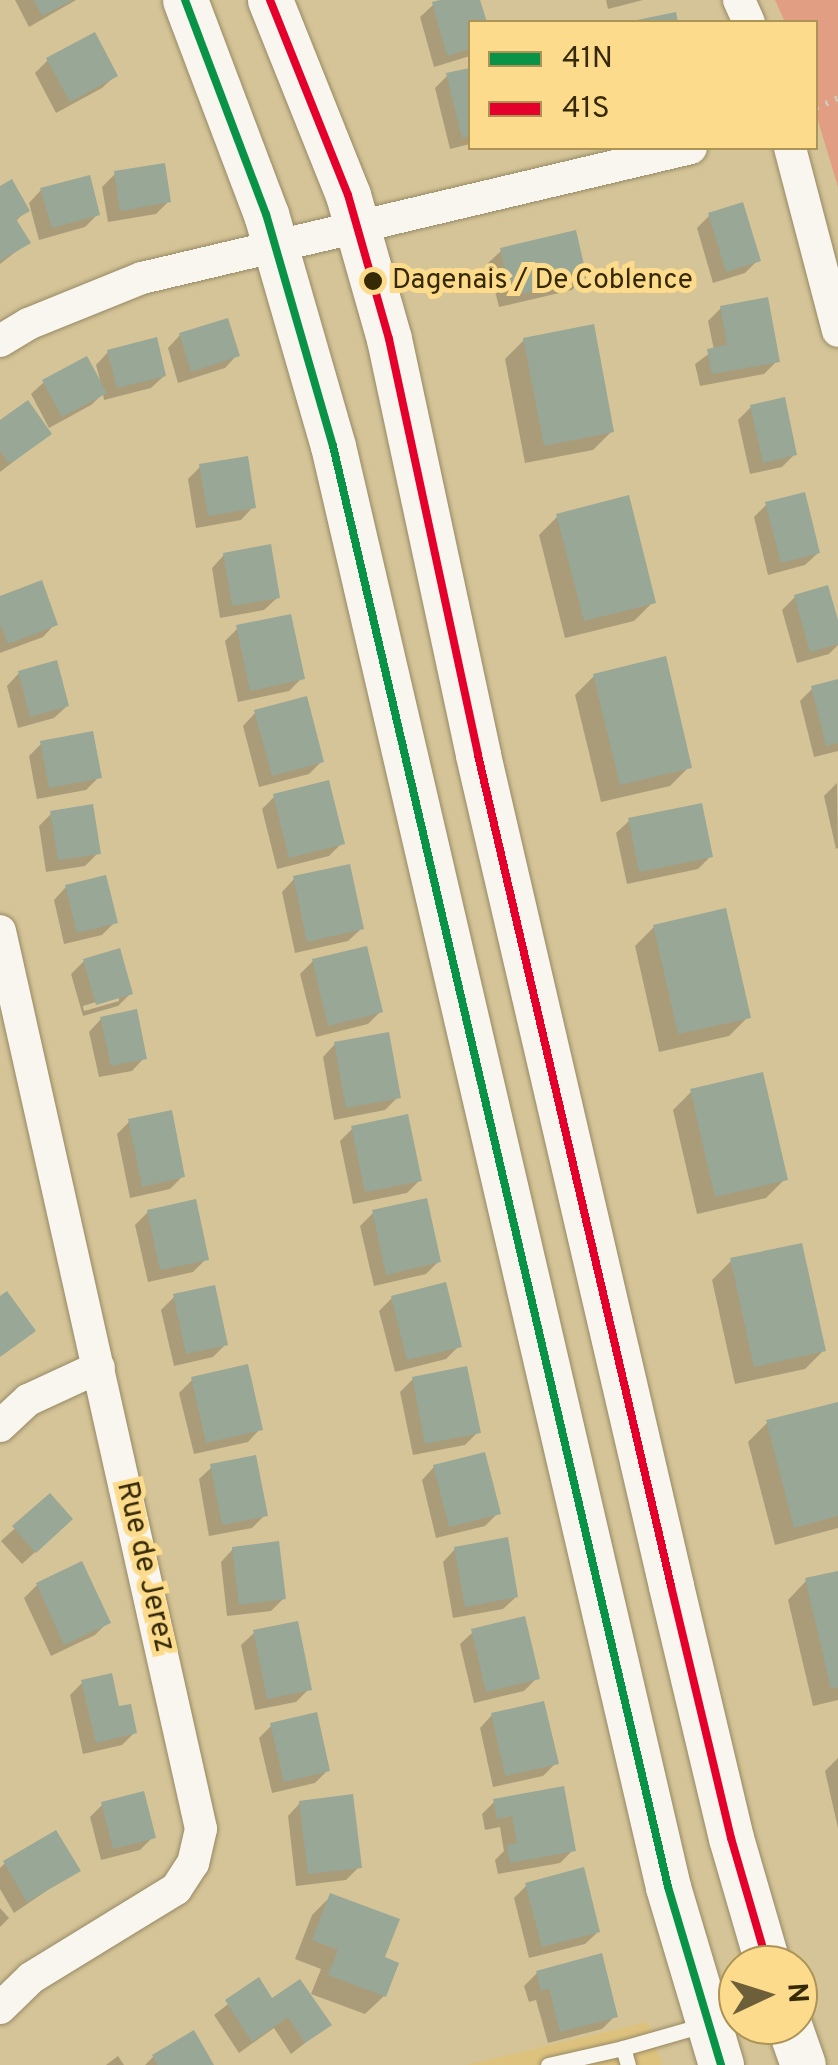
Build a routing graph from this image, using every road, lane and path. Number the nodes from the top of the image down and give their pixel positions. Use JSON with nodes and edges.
{"nodes":[{"id":1,"x":185,"y":0,"type":"edge"},
{"id":2,"x":270,"y":0,"type":"edge"},
{"id":3,"x":682,"y":150,"type":"edge"},
{"id":4,"x":791,"y":150,"type":"edge"},
{"id":5,"x":357,"y":224,"type":"junction"},
{"id":6,"x":275,"y":244,"type":"junction"},
{"id":7,"x":838,"y":331,"type":"edge"},
{"id":8,"x":0,"y":341,"type":"edge"},
{"id":9,"x":2,"y":946,"type":"edge"},
{"id":10,"x":12,"y":1037,"type":"edge"},
{"id":11,"x":99,"y":1367,"type":"junction"},
{"id":12,"x":0,"y":1426,"type":"edge"},
{"id":13,"x":762,"y":1945,"type":"edge"},
{"id":14,"x":0,"y":2008,"type":"edge"},
{"id":15,"x":714,"y":2044,"type":"edge"},
{"id":16,"x":623,"y":2048,"type":"junction"},
{"id":17,"x":548,"y":2065,"type":"edge"},
{"id":18,"x":628,"y":2065,"type":"edge"}],
"edges":[{"from":1,"to":6,"type":"main road"},
{"from":2,"to":5,"type":"main road"},
{"from":3,"to":5,"type":"street"},
{"from":4,"to":7,"type":"street"},
{"from":5,"to":6,"type":"street"},
{"from":5,"to":13,"type":"main road"},
{"from":6,"to":8,"type":"street"},
{"from":6,"to":15,"type":"main road"},
{"from":9,"to":10,"type":"street","name":"Rue de Jerez"},
{"from":10,"to":11,"type":"street","name":"Rue de Jerez"},
{"from":11,"to":12,"type":"street"},
{"from":11,"to":14,"type":"street","name":"Rue de Jerez"},
{"from":15,"to":16,"type":"lane"},
{"from":16,"to":17,"type":"lane"},
{"from":16,"to":18,"type":"lane"}]}
